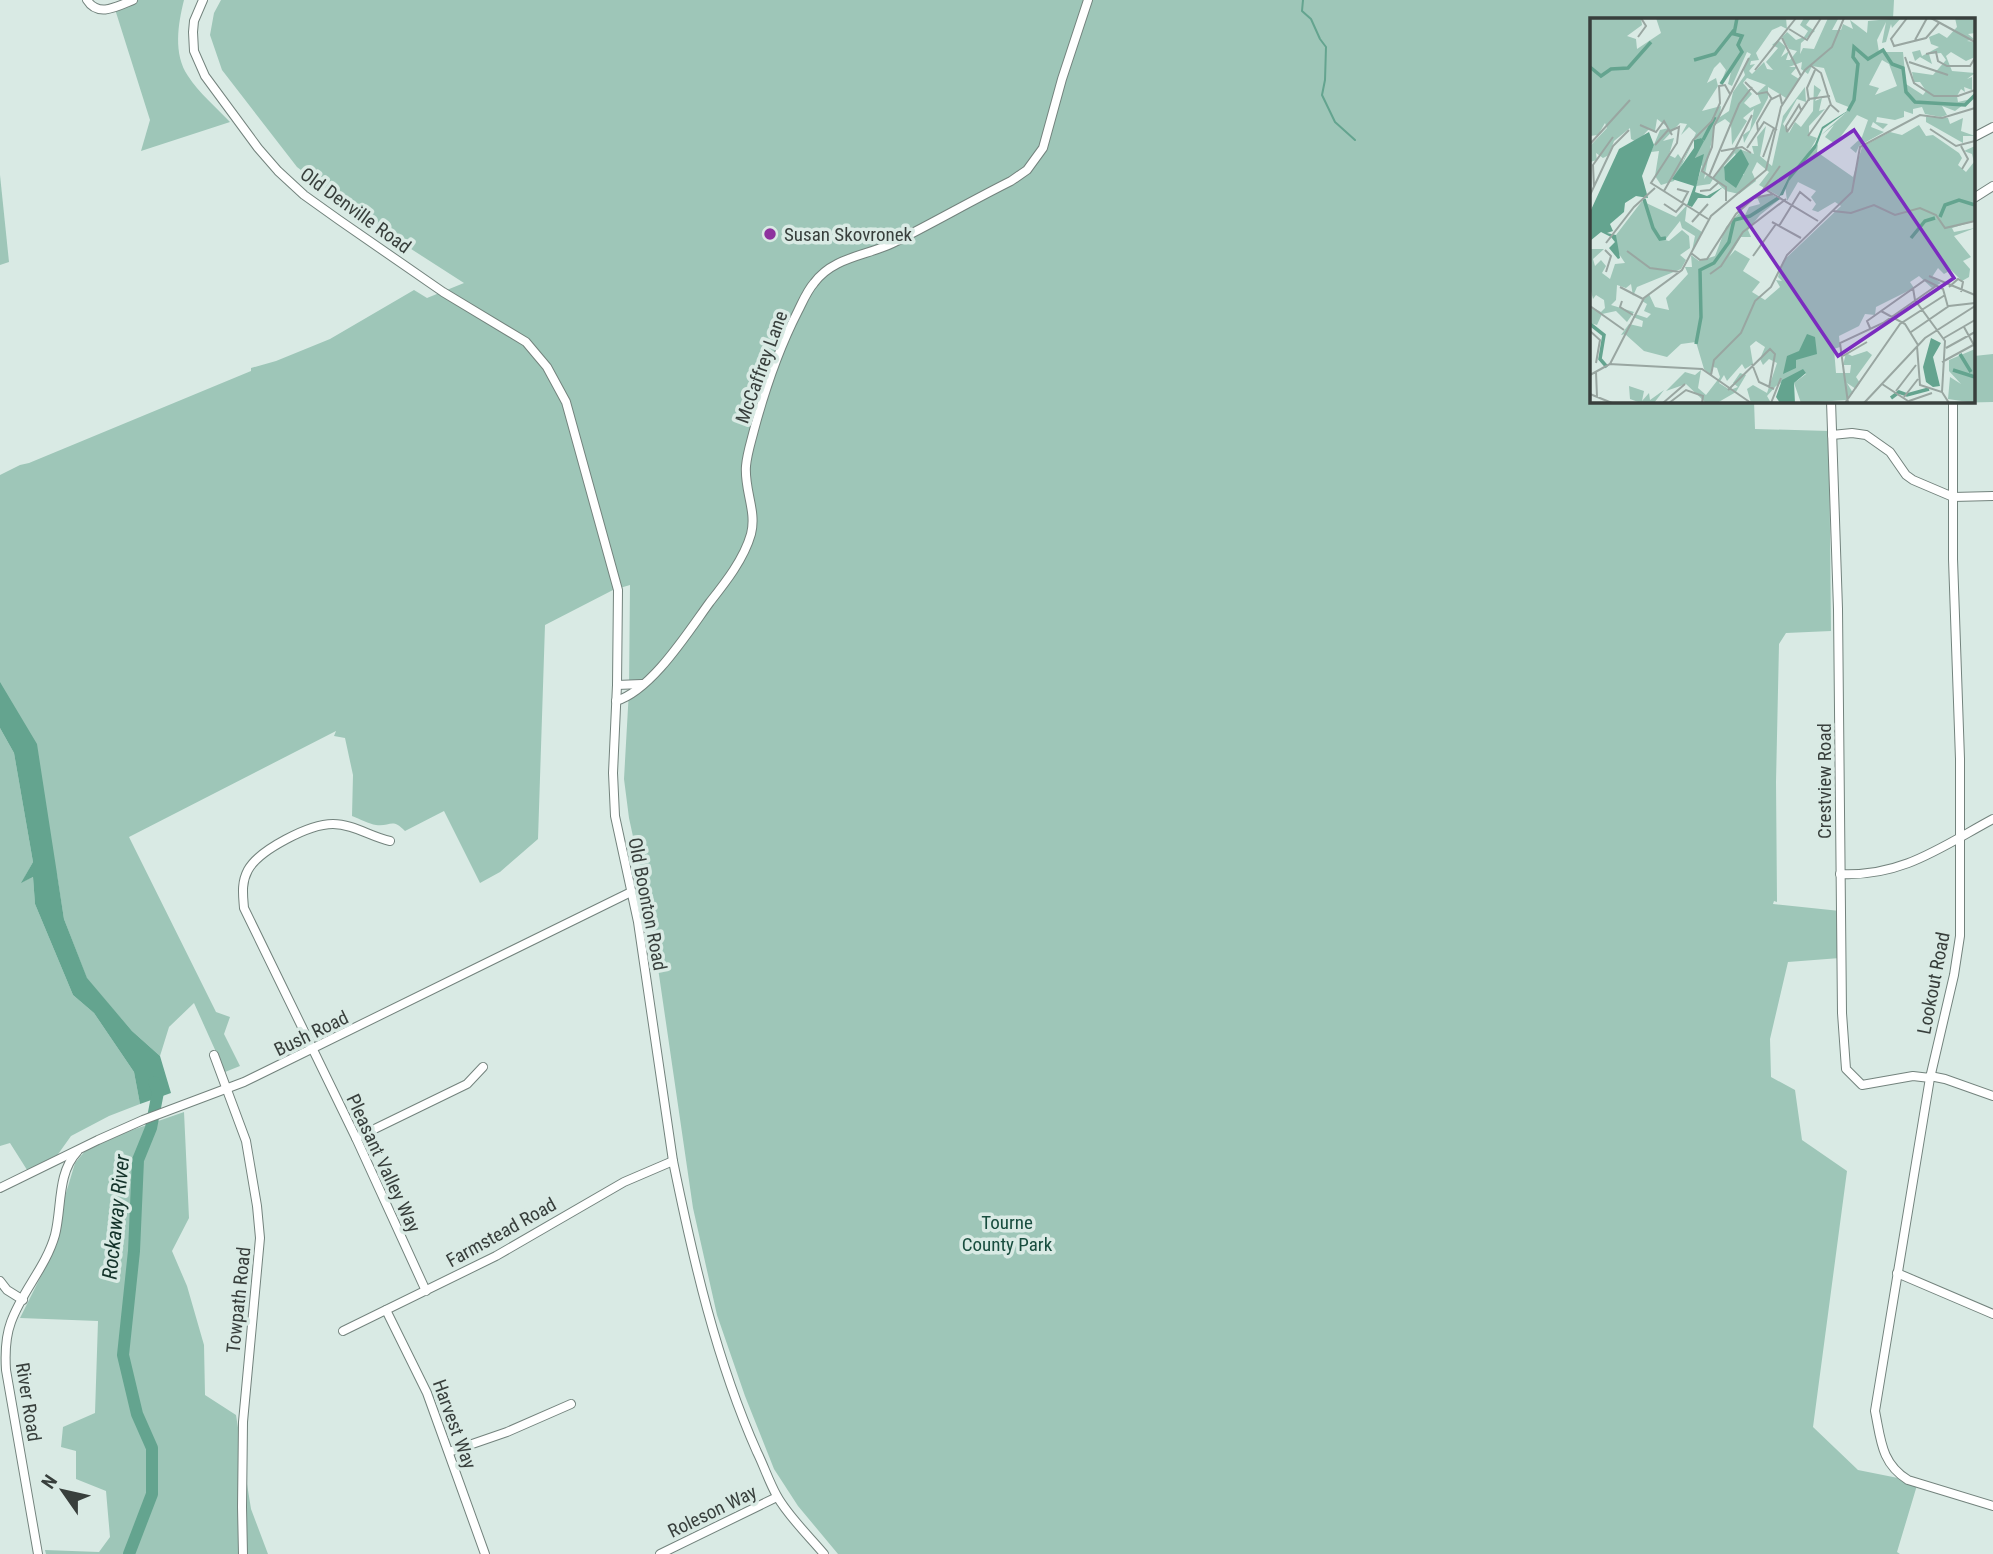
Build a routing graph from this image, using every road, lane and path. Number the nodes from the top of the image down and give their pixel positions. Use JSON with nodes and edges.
{"nodes":[{"id":1,"x":87,"y":0,"type":"edge"},
{"id":2,"x":133,"y":0,"type":"edge"},
{"id":3,"x":203,"y":0,"type":"edge"},
{"id":4,"x":1087,"y":0,"type":"edge"},
{"id":5,"x":1993,"y":127,"type":"edge"},
{"id":6,"x":1976,"y":136,"type":"edge"},
{"id":7,"x":1993,"y":186,"type":"edge"},
{"id":8,"x":1976,"y":197,"type":"edge"},
{"id":9,"x":443,"y":292,"type":"joint"},
{"id":10,"x":1830,"y":402,"type":"edge"},
{"id":11,"x":1953,"y":402,"type":"edge"},
{"id":12,"x":1832,"y":435,"type":"junction"},
{"id":13,"x":1993,"y":496,"type":"edge"},
{"id":14,"x":1954,"y":497,"type":"junction"},
{"id":15,"x":642,"y":684,"type":"junction"},
{"id":16,"x":617,"y":685,"type":"junction"},
{"id":17,"x":616,"y":701,"type":"junction"},
{"id":18,"x":1993,"y":819,"type":"edge"},
{"id":19,"x":1959,"y":838,"type":"junction"},
{"id":20,"x":390,"y":841,"type":"dead end"},
{"id":21,"x":1840,"y":874,"type":"junction"},
{"id":22,"x":631,"y":892,"type":"junction"},
{"id":23,"x":313,"y":1050,"type":"junction"},
{"id":24,"x":214,"y":1055,"type":"dead end"},
{"id":25,"x":483,"y":1067,"type":"dead end"},
{"id":26,"x":1930,"y":1077,"type":"junction"},
{"id":27,"x":227,"y":1089,"type":"junction"},
{"id":28,"x":1993,"y":1096,"type":"edge"},
{"id":29,"x":356,"y":1138,"type":"junction"},
{"id":30,"x":85,"y":1146,"type":"junction"},
{"id":31,"x":673,"y":1160,"type":"junction"},
{"id":32,"x":0,"y":1188,"type":"edge"},
{"id":33,"x":1897,"y":1273,"type":"junction"},
{"id":34,"x":0,"y":1281,"type":"edge"},
{"id":35,"x":426,"y":1291,"type":"junction"},
{"id":36,"x":23,"y":1300,"type":"junction"},
{"id":37,"x":386,"y":1310,"type":"junction"},
{"id":38,"x":1993,"y":1314,"type":"edge"},
{"id":39,"x":343,"y":1331,"type":"dead end"},
{"id":40,"x":571,"y":1404,"type":"dead end"},
{"id":41,"x":449,"y":1452,"type":"junction"},
{"id":42,"x":777,"y":1497,"type":"junction"},
{"id":43,"x":1993,"y":1506,"type":"edge"},
{"id":44,"x":38,"y":1554,"type":"edge"},
{"id":45,"x":243,"y":1554,"type":"edge"},
{"id":46,"x":485,"y":1554,"type":"edge"},
{"id":47,"x":660,"y":1554,"type":"edge"},
{"id":48,"x":824,"y":1554,"type":"edge"}],
"edges":[{"from":1,"to":2,"type":"street"},
{"from":3,"to":9,"type":"street","name":"Old Denville Road"},
{"from":4,"to":15,"type":"street","name":"McCaffrey Lane"},
{"from":5,"to":6,"type":"street"},
{"from":7,"to":8,"type":"street"},
{"from":9,"to":16,"type":"street","name":"Old Boonton Road"},
{"from":10,"to":12,"type":"street","name":"Crestview Road"},
{"from":11,"to":14,"type":"street","name":"Lookout Road"},
{"from":12,"to":14,"type":"street"},
{"from":12,"to":21,"type":"street","name":"Crestview Road"},
{"from":13,"to":14,"type":"street"},
{"from":14,"to":19,"type":"street","name":"Lookout Road"},
{"from":15,"to":16,"type":"street"},
{"from":15,"to":17,"type":"street","name":"McCaffrey Lane"},
{"from":16,"to":17,"type":"street","name":"Old Boonton Road"},
{"from":17,"to":22,"type":"street","name":"Old Boonton Road"},
{"from":18,"to":19,"type":"street"},
{"from":19,"to":21,"type":"street"},
{"from":19,"to":26,"type":"street","name":"Lookout Road"},
{"from":20,"to":23,"type":"street","name":"Pleasant Valley Way"},
{"from":21,"to":26,"type":"street","name":"Crestview Road"},
{"from":22,"to":23,"type":"street","name":"Bush Road"},
{"from":22,"to":31,"type":"street","name":"Old Boonton Road"},
{"from":23,"to":27,"type":"street","name":"Bush Road"},
{"from":23,"to":29,"type":"street","name":"Pleasant Valley Way"},
{"from":24,"to":27,"type":"street","name":"Towpath Road"},
{"from":25,"to":29,"type":"street"},
{"from":26,"to":28,"type":"street"},
{"from":26,"to":33,"type":"street","name":"Lookout Road"},
{"from":27,"to":30,"type":"street","name":"Bush Road"},
{"from":27,"to":45,"type":"street","name":"Towpath Road"},
{"from":29,"to":35,"type":"street","name":"Pleasant Valley Way"},
{"from":30,"to":32,"type":"street","name":"Bush Road"},
{"from":30,"to":36,"type":"street","name":"River Road"},
{"from":31,"to":35,"type":"street","name":"Farmstead Road"},
{"from":31,"to":42,"type":"street","name":"Old Boonton Road"},
{"from":33,"to":38,"type":"street"},
{"from":33,"to":43,"type":"street","name":"Lookout Road"},
{"from":34,"to":36,"type":"street"},
{"from":35,"to":37,"type":"street","name":"Farmstead Road"},
{"from":36,"to":44,"type":"street","name":"River Road"},
{"from":37,"to":39,"type":"street","name":"Farmstead Road"},
{"from":37,"to":41,"type":"street","name":"Harvest Way"},
{"from":40,"to":41,"type":"street"},
{"from":41,"to":46,"type":"street","name":"Harvest Way"},
{"from":42,"to":47,"type":"street","name":"Roleson Way"},
{"from":42,"to":48,"type":"street","name":"Old Boonton Road"}]}
